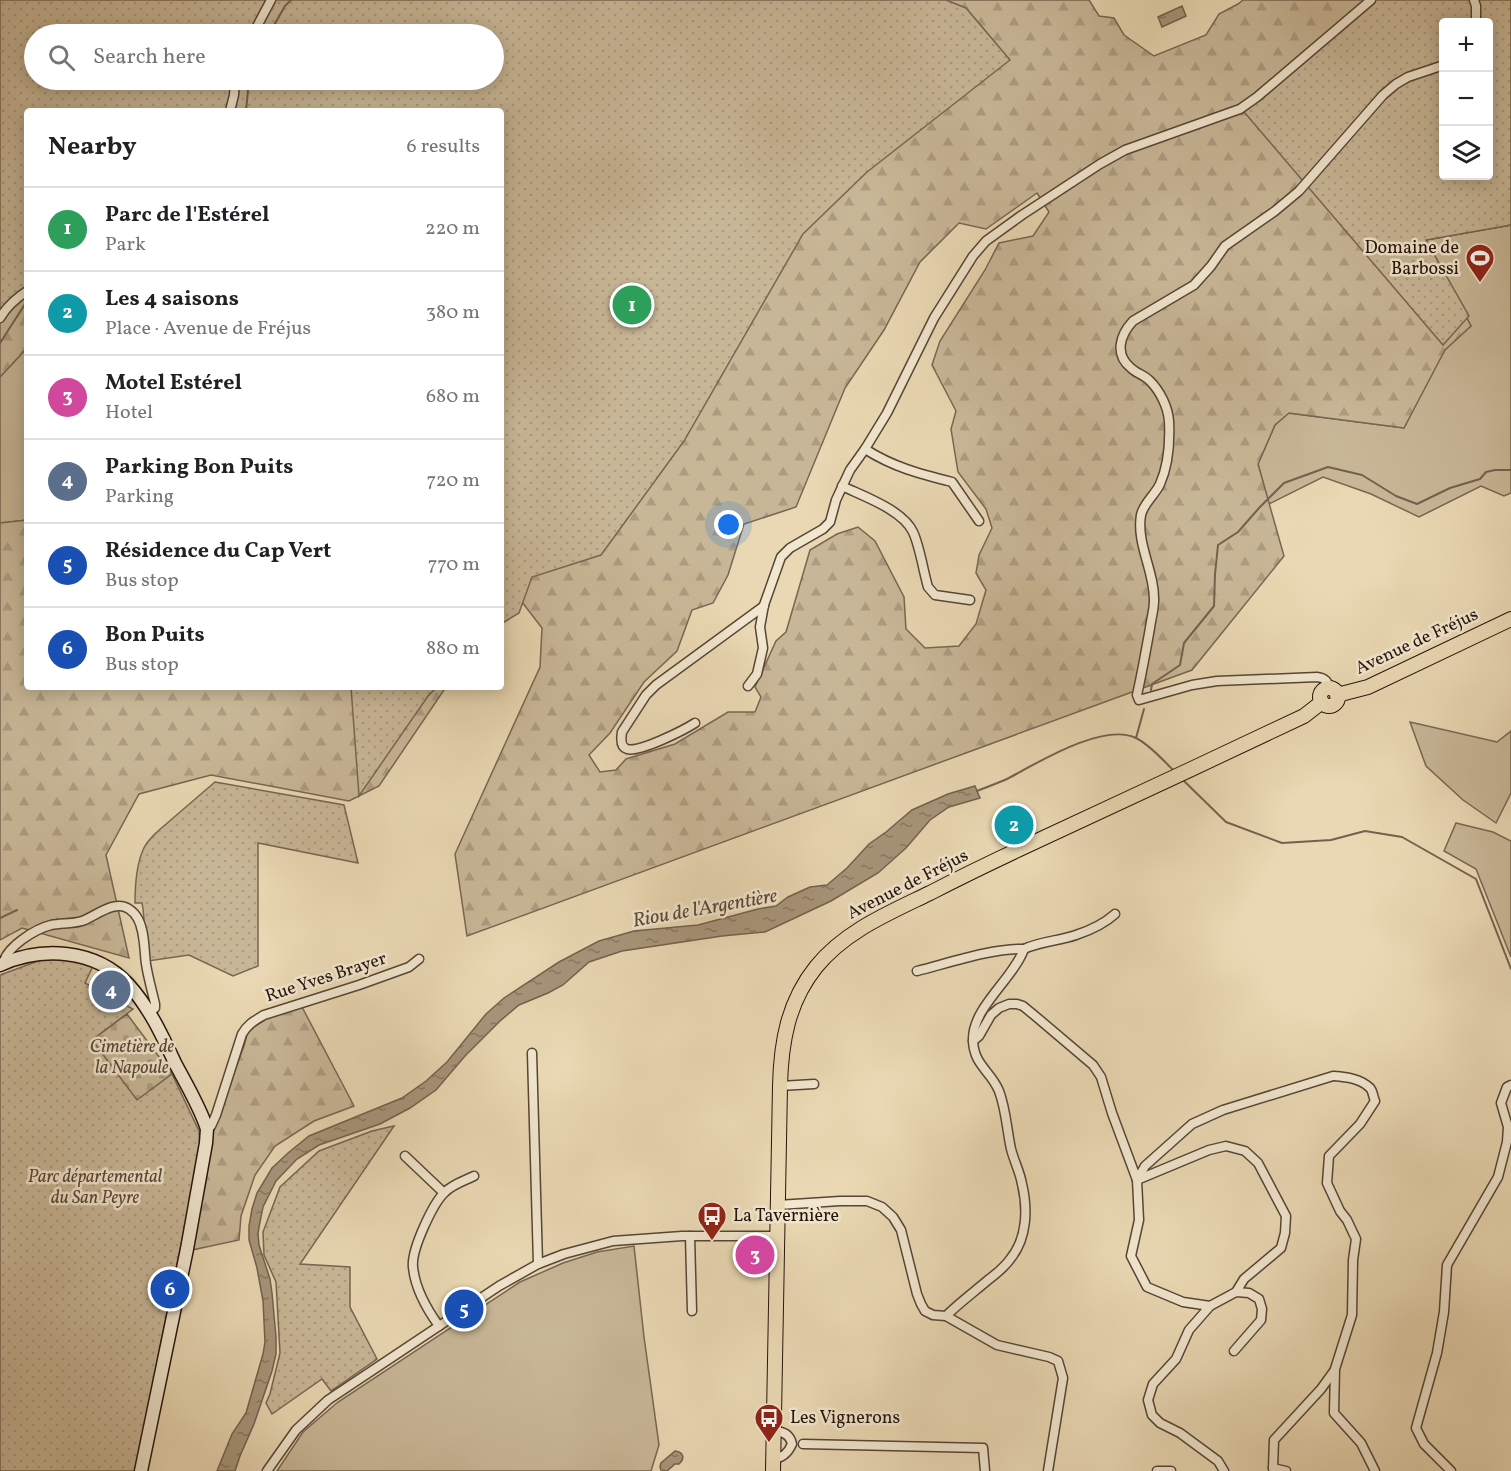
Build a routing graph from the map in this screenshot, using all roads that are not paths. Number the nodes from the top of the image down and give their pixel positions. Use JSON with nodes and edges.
{"nodes":[{"id":1,"x":271,"y":0,"type":"edge"},
{"id":2,"x":1371,"y":0,"type":"edge"},
{"id":3,"x":1474,"y":0,"type":"edge"},
{"id":4,"x":1476,"y":18,"type":"edge"},
{"id":5,"x":258,"y":24,"type":"edge"},
{"id":6,"x":1439,"y":66,"type":"edge"},
{"id":7,"x":234,"y":90,"type":"edge"},
{"id":8,"x":231,"y":108,"type":"edge"},
{"id":9,"x":24,"y":293,"type":"edge"},
{"id":10,"x":0,"y":318,"type":"edge"},
{"id":11,"x":865,"y":448,"type":"junction"},
{"id":12,"x":842,"y":486,"type":"junction"},
{"id":13,"x":979,"y":521,"type":"dead end"},
{"id":14,"x":970,"y":600,"type":"dead end"},
{"id":15,"x":764,"y":605,"type":"junction"},
{"id":16,"x":1511,"y":619,"type":"edge"},
{"id":17,"x":748,"y":686,"type":"dead end"},
{"id":18,"x":1333,"y":692,"type":"junction"},
{"id":19,"x":695,"y":723,"type":"dead end"},
{"id":20,"x":1115,"y":914,"type":"dead end"},
{"id":21,"x":1024,"y":949,"type":"junction"},
{"id":22,"x":418,"y":959,"type":"dead end"},
{"id":23,"x":1,"y":964,"type":"edge"},
{"id":24,"x":917,"y":971,"type":"dead end"},
{"id":25,"x":150,"y":1013,"type":"junction"},
{"id":26,"x":973,"y":1041,"type":"junction"},
{"id":27,"x":532,"y":1053,"type":"dead end"},
{"id":28,"x":814,"y":1084,"type":"dead end"},
{"id":29,"x":1511,"y":1085,"type":"edge"},
{"id":30,"x":780,"y":1086,"type":"junction"},
{"id":31,"x":207,"y":1129,"type":"junction"},
{"id":32,"x":405,"y":1156,"type":"dead end"},
{"id":33,"x":474,"y":1176,"type":"dead end"},
{"id":34,"x":1137,"y":1180,"type":"junction"},
{"id":35,"x":444,"y":1192,"type":"junction"},
{"id":36,"x":778,"y":1205,"type":"junction"},
{"id":37,"x":690,"y":1236,"type":"junction"},
{"id":38,"x":778,"y":1236,"type":"junction"},
{"id":39,"x":538,"y":1264,"type":"junction"},
{"id":40,"x":1236,"y":1293,"type":"junction"},
{"id":41,"x":1210,"y":1306,"type":"junction"},
{"id":42,"x":692,"y":1311,"type":"dead end"},
{"id":43,"x":946,"y":1316,"type":"junction"},
{"id":44,"x":439,"y":1326,"type":"junction"},
{"id":45,"x":1234,"y":1351,"type":"dead end"},
{"id":46,"x":1335,"y":1369,"type":"junction"},
{"id":47,"x":773,"y":1431,"type":"junction"},
{"id":48,"x":797,"y":1444,"type":"junction"},
{"id":49,"x":773,"y":1465,"type":"edge"},
{"id":50,"x":1272,"y":1469,"type":"edge"},
{"id":51,"x":141,"y":1471,"type":"edge"},
{"id":52,"x":267,"y":1471,"type":"edge"},
{"id":53,"x":985,"y":1471,"type":"edge"},
{"id":54,"x":1048,"y":1471,"type":"edge"},
{"id":55,"x":1157,"y":1471,"type":"edge"},
{"id":56,"x":1171,"y":1471,"type":"edge"},
{"id":57,"x":1224,"y":1471,"type":"edge"},
{"id":58,"x":1286,"y":1471,"type":"edge"},
{"id":59,"x":1375,"y":1471,"type":"edge"},
{"id":60,"x":1451,"y":1471,"type":"edge"}],
"edges":[{"from":1,"to":5,"type":"street"},
{"from":2,"to":11,"type":"street"},
{"from":3,"to":4,"type":"street"},
{"from":6,"to":18,"type":"street"},
{"from":7,"to":8,"type":"street"},
{"from":9,"to":10,"type":"street"},
{"from":11,"to":12,"type":"street"},
{"from":11,"to":13,"type":"street"},
{"from":12,"to":14,"type":"street"},
{"from":12,"to":15,"type":"street"},
{"from":15,"to":17,"type":"street"},
{"from":15,"to":19,"type":"street"},
{"from":16,"to":18,"type":"main road","name":"Avenue de Fréjus"},
{"from":18,"to":30,"type":"main road","name":"Avenue de Fréjus"},
{"from":20,"to":21,"type":"street"},
{"from":21,"to":24,"type":"street"},
{"from":21,"to":26,"type":"street"},
{"from":22,"to":31,"type":"street","name":"Rue Yves Brayer"},
{"from":23,"to":25,"type":"main road"},
{"from":23,"to":25,"type":"street"},
{"from":25,"to":31,"type":"main road"},
{"from":26,"to":34,"type":"street"},
{"from":26,"to":43,"type":"street"},
{"from":27,"to":39,"type":"street"},
{"from":28,"to":30,"type":"street"},
{"from":29,"to":60,"type":"street"},
{"from":30,"to":36,"type":"main road","name":"Avenue de Fréjus"},
{"from":31,"to":51,"type":"main road"},
{"from":32,"to":35,"type":"street"},
{"from":33,"to":35,"type":"street"},
{"from":34,"to":40,"type":"street"},
{"from":34,"to":41,"type":"street"},
{"from":34,"to":46,"type":"street"},
{"from":35,"to":44,"type":"street"},
{"from":36,"to":38,"type":"main road","name":"Avenue de Fréjus"},
{"from":36,"to":43,"type":"street"},
{"from":37,"to":38,"type":"street"},
{"from":37,"to":39,"type":"street"},
{"from":37,"to":42,"type":"street"},
{"from":38,"to":47,"type":"main road","name":"Avenue de Fréjus"},
{"from":39,"to":44,"type":"street"},
{"from":40,"to":41,"type":"street"},
{"from":40,"to":45,"type":"street"},
{"from":41,"to":57,"type":"street"},
{"from":43,"to":54,"type":"street"},
{"from":44,"to":52,"type":"street"},
{"from":46,"to":50,"type":"street"},
{"from":46,"to":59,"type":"street"},
{"from":47,"to":48,"type":"street"},
{"from":47,"to":49,"type":"main road","name":"Avenue de Fréjus"},
{"from":48,"to":49,"type":"street"},
{"from":48,"to":53,"type":"street"},
{"from":50,"to":58,"type":"street"},
{"from":55,"to":56,"type":"street"}]}
